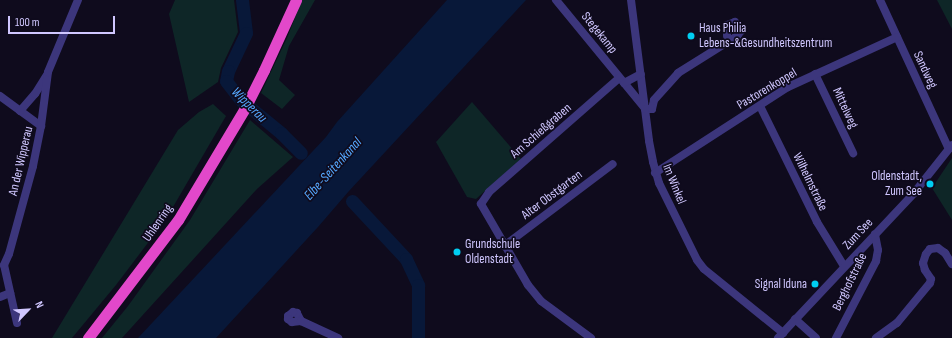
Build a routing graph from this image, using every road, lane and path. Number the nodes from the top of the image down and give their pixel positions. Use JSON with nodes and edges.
{"nodes":[{"id":1,"x":78,"y":0,"type":"edge"},
{"id":2,"x":296,"y":0,"type":"edge"},
{"id":3,"x":556,"y":0,"type":"edge"},
{"id":4,"x":631,"y":0,"type":"edge"},
{"id":5,"x":880,"y":0,"type":"edge"},
{"id":6,"x":897,"y":37,"type":"junction"},
{"id":7,"x":728,"y":40,"type":"dead end"},
{"id":8,"x":48,"y":72,"type":"junction"},
{"id":9,"x":641,"y":74,"type":"junction"},
{"id":10,"x":815,"y":74,"type":"junction"},
{"id":11,"x":621,"y":80,"type":"junction"},
{"id":12,"x":0,"y":96,"type":"edge"},
{"id":13,"x":760,"y":106,"type":"junction"},
{"id":14,"x":645,"y":108,"type":"junction"},
{"id":15,"x":20,"y":111,"type":"junction"},
{"id":16,"x":41,"y":126,"type":"junction"},
{"id":17,"x":951,"y":147,"type":"edge"},
{"id":18,"x":853,"y":153,"type":"dead end"},
{"id":19,"x":613,"y":164,"type":"dead end"},
{"id":20,"x":655,"y":173,"type":"junction"},
{"id":21,"x":874,"y":234,"type":"junction"},
{"id":22,"x":504,"y":246,"type":"junction"},
{"id":23,"x":952,"y":264,"type":"edge"},
{"id":24,"x":844,"y":266,"type":"junction"},
{"id":25,"x":2,"y":267,"type":"edge"},
{"id":26,"x":10,"y":292,"type":"junction"},
{"id":27,"x":0,"y":298,"type":"edge"},
{"id":28,"x":795,"y":319,"type":"junction"},
{"id":29,"x":300,"y":321,"type":"dead end"},
{"id":30,"x":17,"y":323,"type":"dead end"},
{"id":31,"x":781,"y":335,"type":"edge"},
{"id":32,"x":88,"y":338,"type":"edge"},
{"id":33,"x":338,"y":338,"type":"edge"},
{"id":34,"x":591,"y":338,"type":"edge"},
{"id":35,"x":816,"y":338,"type":"edge"},
{"id":36,"x":836,"y":338,"type":"edge"},
{"id":37,"x":876,"y":338,"type":"edge"}],
"edges":[{"from":1,"to":8,"type":"street","name":"An der Wipperau"},
{"from":2,"to":32,"type":"highway","name":"Uhlenring"},
{"from":3,"to":11,"type":"street","name":"Stegekamp"},
{"from":4,"to":9,"type":"street","name":"Im Winkel"},
{"from":5,"to":6,"type":"street","name":"Sandweg"},
{"from":6,"to":10,"type":"street","name":"Pastorenkoppel"},
{"from":6,"to":17,"type":"street","name":"Sandweg"},
{"from":7,"to":14,"type":"street"},
{"from":8,"to":15,"type":"street","name":"An der Wipperau"},
{"from":8,"to":16,"type":"street","name":"An der Wipperau"},
{"from":9,"to":11,"type":"street"},
{"from":9,"to":14,"type":"street","name":"Im Winkel"},
{"from":10,"to":13,"type":"street","name":"Pastorenkoppel"},
{"from":10,"to":18,"type":"street","name":"Mittelweg"},
{"from":11,"to":14,"type":"street","name":"Stegekamp"},
{"from":11,"to":22,"type":"street","name":"Am Schießgraben"},
{"from":12,"to":15,"type":"street"},
{"from":13,"to":20,"type":"street","name":"Pastorenkoppel"},
{"from":13,"to":24,"type":"street","name":"Wilhelmstraße"},
{"from":14,"to":20,"type":"street","name":"Im Winkel"},
{"from":15,"to":16,"type":"street"},
{"from":16,"to":25,"type":"street","name":"An der Wipperau"},
{"from":17,"to":21,"type":"street","name":"Zum See"},
{"from":19,"to":22,"type":"street","name":"Alter Obstgarten"},
{"from":20,"to":31,"type":"street","name":"Im Winkel"},
{"from":21,"to":24,"type":"street","name":"Zum See"},
{"from":21,"to":36,"type":"street","name":"Berghofstraße"},
{"from":22,"to":34,"type":"street"},
{"from":23,"to":37,"type":"street"},
{"from":24,"to":28,"type":"street","name":"Zum See"},
{"from":25,"to":26,"type":"street","name":"An der Wipperau"},
{"from":26,"to":27,"type":"street"},
{"from":26,"to":30,"type":"street","name":"An der Wipperau"},
{"from":28,"to":31,"type":"street","name":"Zum See"},
{"from":28,"to":35,"type":"street"},
{"from":29,"to":33,"type":"street"}]}
